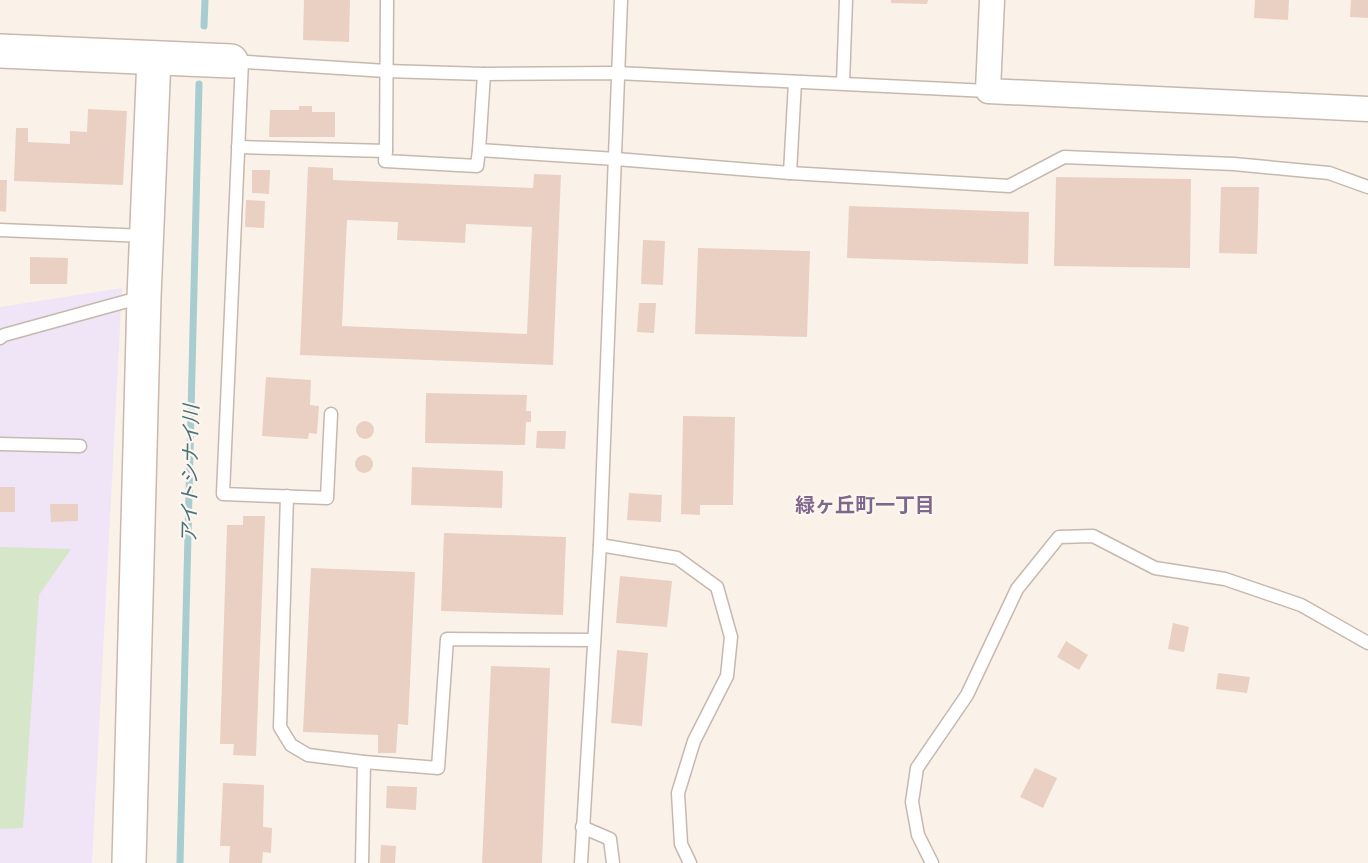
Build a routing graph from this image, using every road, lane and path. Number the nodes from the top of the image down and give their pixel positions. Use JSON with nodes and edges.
{"nodes":[{"id":1,"x":387,"y":0,"type":"edge"},
{"id":2,"x":621,"y":0,"type":"edge"},
{"id":3,"x":846,"y":0,"type":"edge"},
{"id":4,"x":992,"y":0,"type":"edge"},
{"id":5,"x":0,"y":51,"type":"edge"},
{"id":6,"x":154,"y":58,"type":"junction"},
{"id":7,"x":237,"y":61,"type":"junction"},
{"id":8,"x":386,"y":71,"type":"junction"},
{"id":9,"x":617,"y":73,"type":"junction"},
{"id":10,"x":484,"y":74,"type":"junction"},
{"id":11,"x":795,"y":82,"type":"junction"},
{"id":12,"x":843,"y":83,"type":"junction"},
{"id":13,"x":988,"y":91,"type":"junction"},
{"id":14,"x":1368,"y":110,"type":"edge"},
{"id":15,"x":238,"y":147,"type":"junction"},
{"id":16,"x":478,"y":150,"type":"junction"},
{"id":17,"x":386,"y":151,"type":"junction"},
{"id":18,"x":616,"y":159,"type":"junction"},
{"id":19,"x":790,"y":173,"type":"junction"},
{"id":20,"x":1368,"y":187,"type":"edge"},
{"id":21,"x":0,"y":230,"type":"edge"},
{"id":22,"x":147,"y":236,"type":"junction"},
{"id":23,"x":144,"y":297,"type":"junction"},
{"id":24,"x":0,"y":338,"type":"edge"},
{"id":25,"x":331,"y":414,"type":"dead end"},
{"id":26,"x":0,"y":444,"type":"edge"},
{"id":27,"x":80,"y":446,"type":"dead end"},
{"id":28,"x":287,"y":496,"type":"junction"},
{"id":29,"x":600,"y":545,"type":"junction"},
{"id":30,"x":594,"y":640,"type":"junction"},
{"id":31,"x":1368,"y":644,"type":"edge"},
{"id":32,"x":364,"y":762,"type":"junction"},
{"id":33,"x":582,"y":827,"type":"junction"},
{"id":34,"x":129,"y":863,"type":"edge"},
{"id":35,"x":362,"y":863,"type":"edge"},
{"id":36,"x":581,"y":863,"type":"edge"},
{"id":37,"x":613,"y":863,"type":"edge"},
{"id":38,"x":690,"y":863,"type":"edge"},
{"id":39,"x":932,"y":863,"type":"edge"}],
"edges":[{"from":1,"to":8,"type":"lane"},
{"from":2,"to":9,"type":"lane"},
{"from":3,"to":12,"type":"lane"},
{"from":4,"to":13,"type":"street"},
{"from":5,"to":6,"type":"street"},
{"from":6,"to":7,"type":"street"},
{"from":6,"to":22,"type":"street"},
{"from":7,"to":8,"type":"lane"},
{"from":7,"to":15,"type":"lane"},
{"from":8,"to":10,"type":"lane"},
{"from":8,"to":17,"type":"lane"},
{"from":9,"to":10,"type":"lane"},
{"from":9,"to":11,"type":"lane"},
{"from":9,"to":18,"type":"lane"},
{"from":10,"to":16,"type":"lane"},
{"from":11,"to":12,"type":"lane"},
{"from":11,"to":19,"type":"lane"},
{"from":12,"to":13,"type":"lane"},
{"from":13,"to":14,"type":"street"},
{"from":15,"to":17,"type":"lane"},
{"from":15,"to":28,"type":"lane"},
{"from":16,"to":17,"type":"lane"},
{"from":16,"to":18,"type":"lane"},
{"from":18,"to":19,"type":"lane"},
{"from":18,"to":29,"type":"lane"},
{"from":19,"to":20,"type":"lane"},
{"from":21,"to":22,"type":"lane"},
{"from":22,"to":23,"type":"street"},
{"from":23,"to":24,"type":"lane"},
{"from":23,"to":34,"type":"street"},
{"from":25,"to":28,"type":"lane"},
{"from":26,"to":27,"type":"lane"},
{"from":28,"to":32,"type":"lane"},
{"from":29,"to":30,"type":"lane"},
{"from":29,"to":38,"type":"lane"},
{"from":30,"to":32,"type":"lane"},
{"from":30,"to":33,"type":"lane"},
{"from":31,"to":39,"type":"lane"},
{"from":32,"to":35,"type":"lane"},
{"from":33,"to":36,"type":"lane"},
{"from":33,"to":37,"type":"lane"}]}
